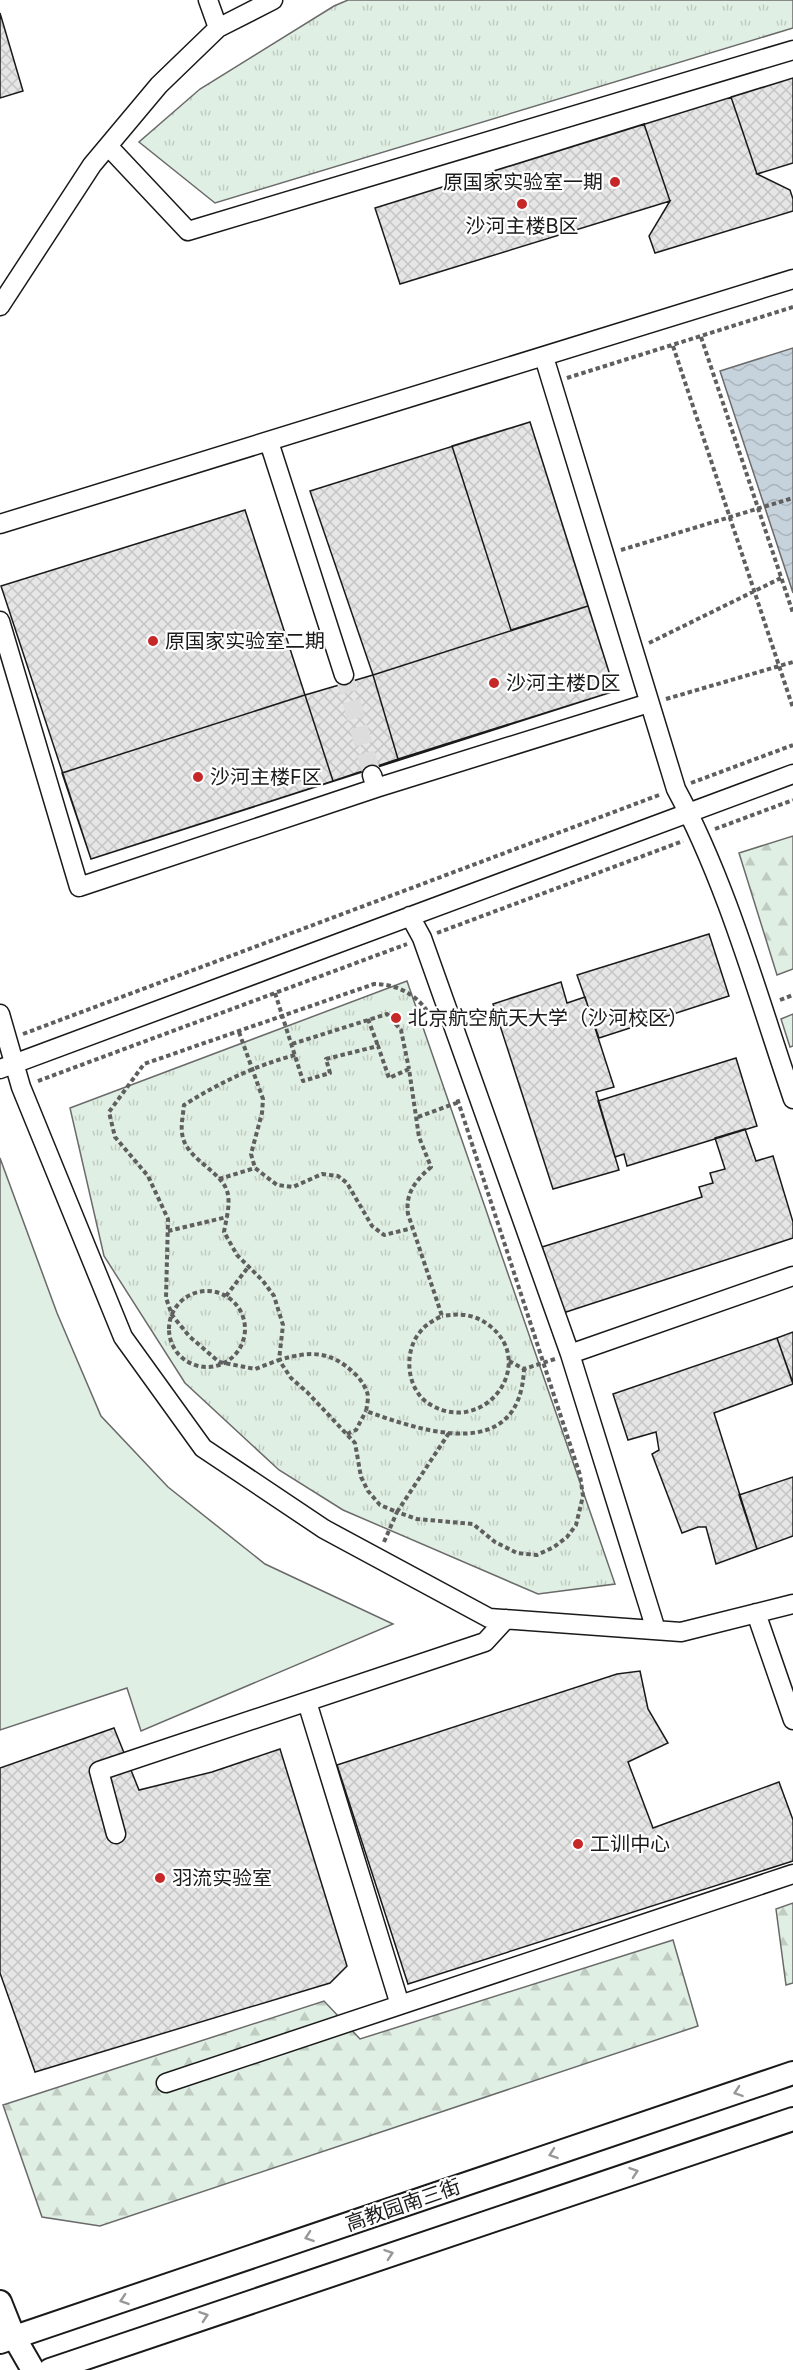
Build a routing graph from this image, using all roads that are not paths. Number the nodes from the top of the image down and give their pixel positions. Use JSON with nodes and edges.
{"nodes":[{"id":1,"x":208,"y":0,"type":"edge"},
{"id":2,"x":273,"y":0,"type":"edge"},
{"id":3,"x":218,"y":28,"type":"junction"},
{"id":4,"x":793,"y":50,"type":"edge"},
{"id":5,"x":108,"y":146,"type":"junction"},
{"id":6,"x":793,"y":279,"type":"edge"},
{"id":7,"x":0,"y":306,"type":"edge"},
{"id":8,"x":544,"y":357,"type":"junction"},
{"id":9,"x":269,"y":442,"type":"junction"},
{"id":10,"x":0,"y":525,"type":"edge"},
{"id":11,"x":0,"y":621,"type":"edge"},
{"id":12,"x":344,"y":675,"type":"tunnel mouth"},
{"id":13,"x":656,"y":702,"type":"junction"},
{"id":14,"x":793,"y":774,"type":"edge"},
{"id":15,"x":689,"y":813,"type":"junction"},
{"id":16,"x":410,"y":916,"type":"junction"},
{"id":17,"x":0,"y":1014,"type":"edge"},
{"id":18,"x":8,"y":1066,"type":"edge"},
{"id":19,"x":793,"y":1099,"type":"edge"},
{"id":20,"x":793,"y":1276,"type":"edge"},
{"id":21,"x":570,"y":1354,"type":"junction"},
{"id":22,"x":793,"y":1604,"type":"edge"},
{"id":23,"x":756,"y":1613,"type":"junction"},
{"id":24,"x":506,"y":1619,"type":"junction"},
{"id":25,"x":656,"y":1630,"type":"junction"},
{"id":26,"x":307,"y":1702,"type":"junction"},
{"id":27,"x":793,"y":1720,"type":"edge"},
{"id":28,"x":116,"y":1834,"type":"dead end"},
{"id":29,"x":793,"y":1874,"type":"edge"},
{"id":30,"x":400,"y":2005,"type":"junction"},
{"id":31,"x":793,"y":2073,"type":"edge"},
{"id":32,"x":166,"y":2083,"type":"dead end"},
{"id":33,"x":793,"y":2119,"type":"edge"},
{"id":34,"x":0,"y":2302,"type":"edge"},
{"id":35,"x":7,"y":2340,"type":"edge"},
{"id":36,"x":33,"y":2370,"type":"edge"},
{"id":37,"x":50,"y":2370,"type":"edge"}],
"edges":[{"from":1,"to":3,"type":"street"},
{"from":2,"to":3,"type":"street"},
{"from":3,"to":5,"type":"street"},
{"from":4,"to":5,"type":"street"},
{"from":5,"to":7,"type":"street"},
{"from":6,"to":8,"type":"street"},
{"from":8,"to":9,"type":"street"},
{"from":8,"to":13,"type":"street"},
{"from":9,"to":10,"type":"street"},
{"from":9,"to":12,"type":"street"},
{"from":11,"to":13,"type":"street"},
{"from":13,"to":15,"type":"street"},
{"from":14,"to":15,"type":"street"},
{"from":15,"to":16,"type":"street"},
{"from":15,"to":19,"type":"street"},
{"from":16,"to":18,"type":"street"},
{"from":16,"to":21,"type":"street"},
{"from":17,"to":18,"type":"street"},
{"from":18,"to":24,"type":"street"},
{"from":20,"to":21,"type":"street"},
{"from":21,"to":25,"type":"street"},
{"from":22,"to":23,"type":"street"},
{"from":23,"to":25,"type":"street"},
{"from":23,"to":27,"type":"street"},
{"from":24,"to":25,"type":"street"},
{"from":24,"to":26,"type":"street"},
{"from":26,"to":28,"type":"street"},
{"from":26,"to":30,"type":"street"},
{"from":29,"to":30,"type":"street"},
{"from":30,"to":32,"type":"street"},
{"from":31,"to":35,"type":"street","name":"高教园南三街","one_way":true},
{"from":37,"to":33,"type":"street","one_way":true},
{"from":34,"to":35,"type":"street"},
{"from":35,"to":36,"type":"street"}]}
